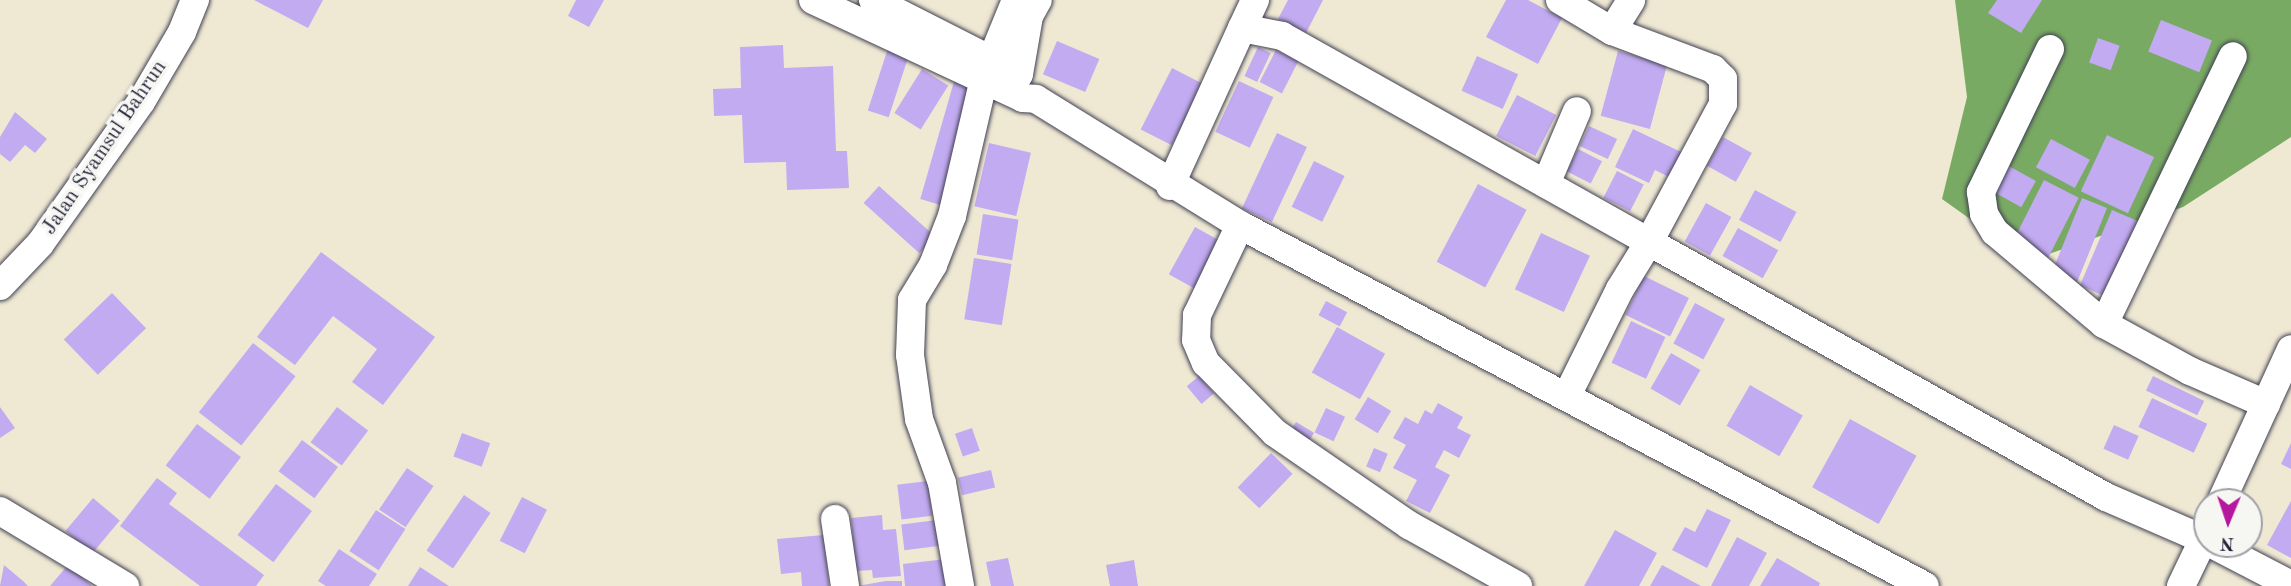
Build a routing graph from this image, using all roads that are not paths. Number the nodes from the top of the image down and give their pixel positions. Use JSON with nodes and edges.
{"nodes":[{"id":1,"x":195,"y":0,"type":"edge"},
{"id":2,"x":813,"y":0,"type":"edge"},
{"id":3,"x":873,"y":0,"type":"edge"},
{"id":4,"x":1016,"y":0,"type":"edge"},
{"id":5,"x":1038,"y":0,"type":"edge"},
{"id":6,"x":1255,"y":0,"type":"edge"},
{"id":7,"x":1560,"y":0,"type":"edge"},
{"id":8,"x":1631,"y":0,"type":"edge"},
{"id":9,"x":1242,"y":28,"type":"junction"},
{"id":10,"x":1612,"y":31,"type":"junction"},
{"id":11,"x":2050,"y":49,"type":"dead end"},
{"id":12,"x":2233,"y":55,"type":"dead end"},
{"id":13,"x":988,"y":69,"type":"junction"},
{"id":14,"x":1014,"y":82,"type":"junction"},
{"id":15,"x":1577,"y":111,"type":"dead end"},
{"id":16,"x":977,"y":118,"type":"junction"},
{"id":17,"x":1546,"y":184,"type":"junction"},
{"id":18,"x":1170,"y":186,"type":"junction"},
{"id":19,"x":1240,"y":225,"type":"junction"},
{"id":20,"x":1649,"y":242,"type":"junction"},
{"id":21,"x":0,"y":285,"type":"edge"},
{"id":22,"x":2104,"y":324,"type":"junction"},
{"id":23,"x":2291,"y":349,"type":"edge"},
{"id":24,"x":2284,"y":380,"type":"edge"},
{"id":25,"x":1567,"y":396,"type":"junction"},
{"id":26,"x":2266,"y":404,"type":"junction"},
{"id":27,"x":2227,"y":488,"type":"edge"},
{"id":28,"x":0,"y":511,"type":"edge"},
{"id":29,"x":835,"y":519,"type":"dead end"},
{"id":30,"x":2193,"y":533,"type":"edge"},
{"id":31,"x":2196,"y":558,"type":"edge"},
{"id":32,"x":2242,"y":558,"type":"edge"},
{"id":33,"x":1510,"y":584,"type":"edge"},
{"id":34,"x":2291,"y":584,"type":"edge"},
{"id":35,"x":125,"y":586,"type":"edge"},
{"id":36,"x":845,"y":586,"type":"edge"},
{"id":37,"x":960,"y":586,"type":"edge"},
{"id":38,"x":1925,"y":586,"type":"edge"},
{"id":39,"x":2181,"y":586,"type":"edge"}],
"edges":[{"from":1,"to":21,"type":"street","name":"Jalan Syamsul Bahrun"},
{"from":2,"to":13,"type":"street"},
{"from":3,"to":13,"type":"street"},
{"from":4,"to":13,"type":"street"},
{"from":5,"to":14,"type":"street"},
{"from":6,"to":9,"type":"street"},
{"from":7,"to":10,"type":"street"},
{"from":8,"to":10,"type":"street"},
{"from":9,"to":17,"type":"street"},
{"from":9,"to":18,"type":"street"},
{"from":10,"to":20,"type":"street"},
{"from":11,"to":22,"type":"street"},
{"from":12,"to":22,"type":"street"},
{"from":13,"to":14,"type":"street"},
{"from":13,"to":16,"type":"street"},
{"from":14,"to":16,"type":"street"},
{"from":14,"to":18,"type":"street"},
{"from":15,"to":17,"type":"street"},
{"from":16,"to":37,"type":"street"},
{"from":17,"to":20,"type":"street"},
{"from":18,"to":19,"type":"street"},
{"from":19,"to":25,"type":"street"},
{"from":19,"to":33,"type":"street"},
{"from":20,"to":25,"type":"street"},
{"from":20,"to":30,"type":"street"},
{"from":22,"to":26,"type":"street"},
{"from":23,"to":24,"type":"street"},
{"from":24,"to":26,"type":"street"},
{"from":25,"to":38,"type":"street"},
{"from":26,"to":27,"type":"street"},
{"from":28,"to":35,"type":"street"},
{"from":29,"to":36,"type":"street"},
{"from":31,"to":39,"type":"street"},
{"from":32,"to":34,"type":"street"}]}
